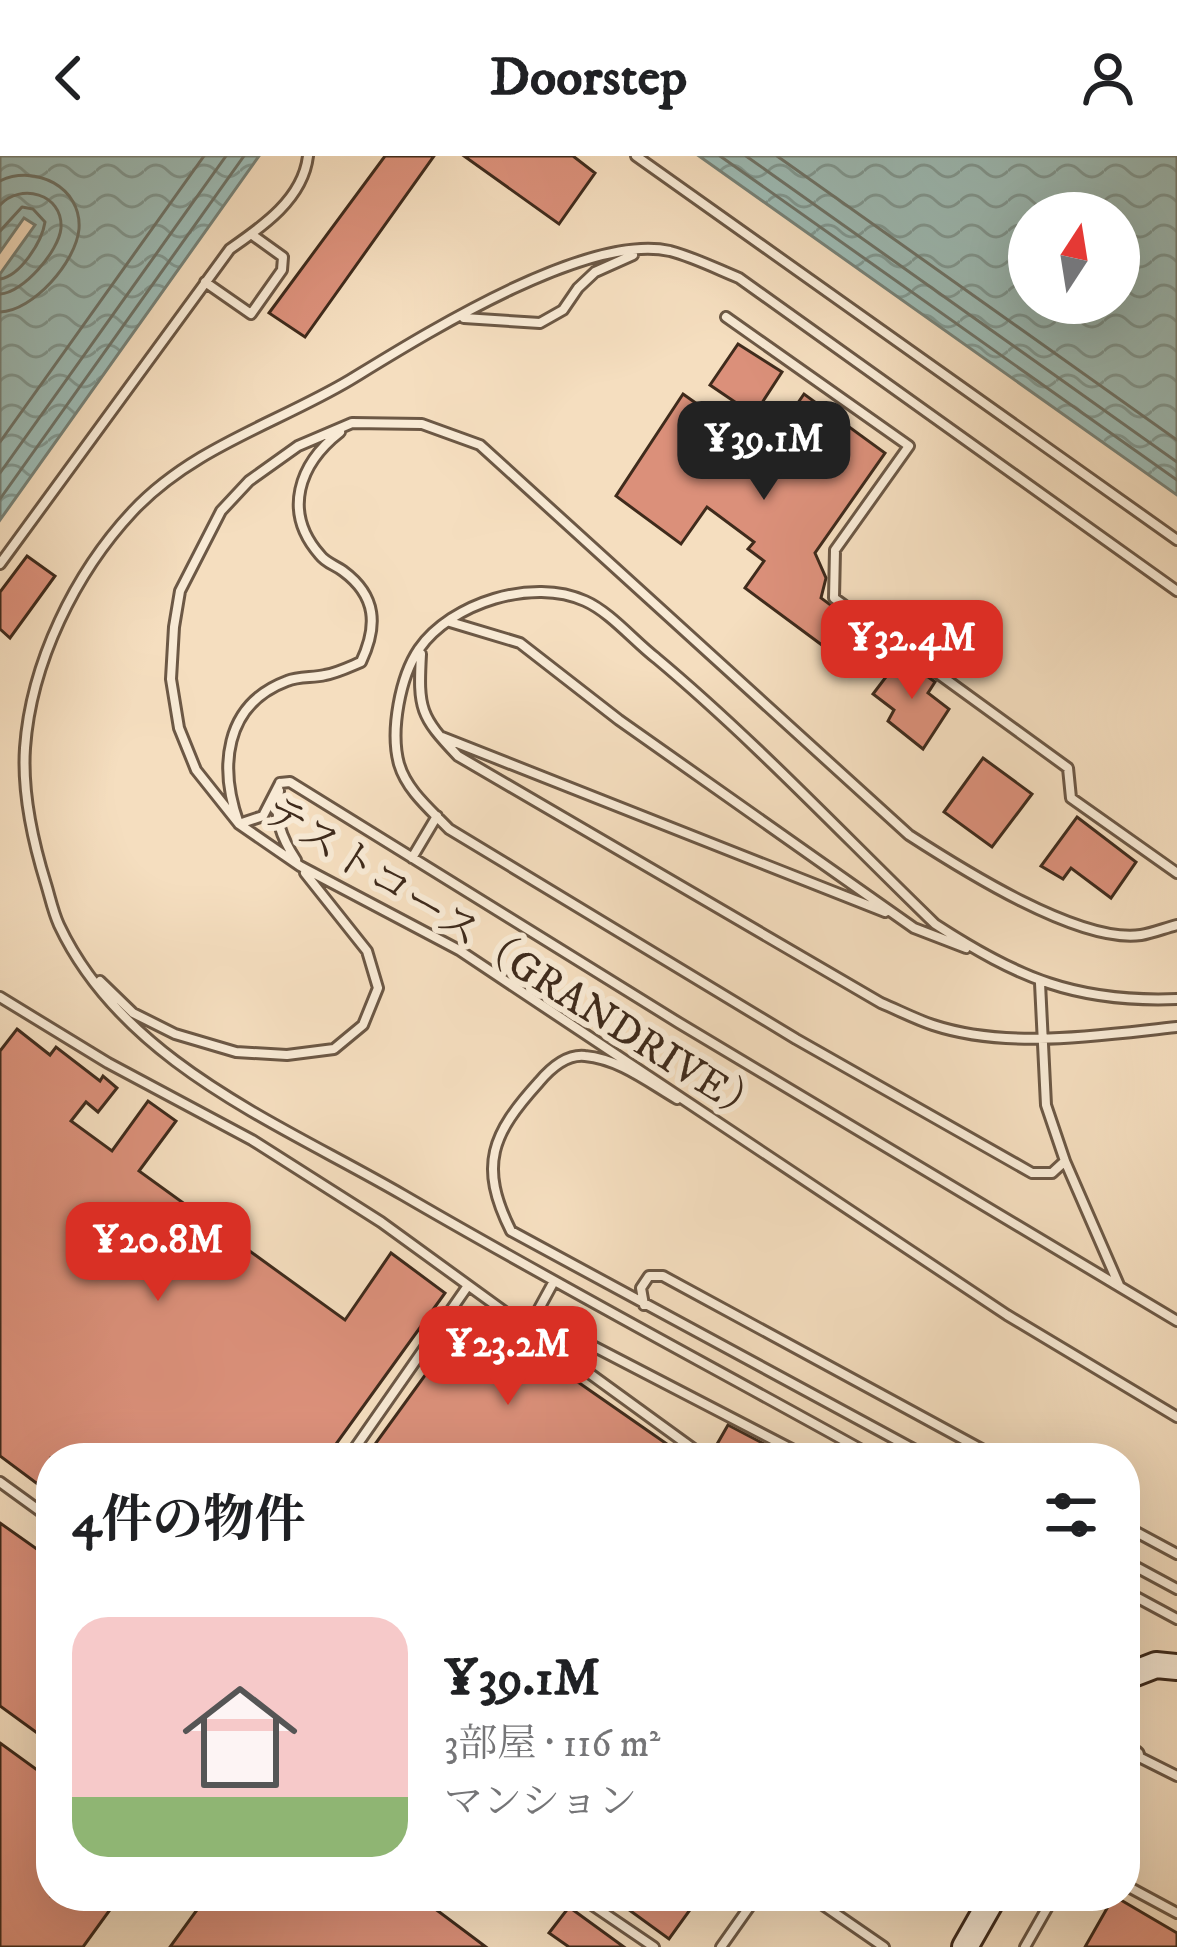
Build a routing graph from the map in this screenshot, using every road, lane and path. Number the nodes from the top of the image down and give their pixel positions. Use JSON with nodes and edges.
{"nodes":[{"id":1,"x":308,"y":156,"type":"edge"},
{"id":2,"x":636,"y":156,"type":"edge"},
{"id":3,"x":251,"y":234,"type":"junction"},
{"id":4,"x":645,"y":251,"type":"junction"},
{"id":5,"x":205,"y":282,"type":"junction"},
{"id":6,"x":726,"y":317,"type":"dead end"},
{"id":7,"x":457,"y":319,"type":"junction"},
{"id":8,"x":352,"y":423,"type":"junction"},
{"id":9,"x":1177,"y":540,"type":"edge"},
{"id":10,"x":0,"y":564,"type":"edge"},
{"id":11,"x":1177,"y":591,"type":"edge"},
{"id":12,"x":449,"y":622,"type":"junction"},
{"id":13,"x":421,"y":646,"type":"junction"},
{"id":14,"x":438,"y":735,"type":"junction"},
{"id":15,"x":280,"y":783,"type":"junction"},
{"id":16,"x":437,"y":816,"type":"junction"},
{"id":17,"x":239,"y":824,"type":"junction"},
{"id":18,"x":412,"y":858,"type":"junction"},
{"id":19,"x":300,"y":866,"type":"junction"},
{"id":20,"x":1177,"y":873,"type":"edge"},
{"id":21,"x":898,"y":916,"type":"junction"},
{"id":22,"x":1177,"y":925,"type":"edge"},
{"id":23,"x":980,"y":953,"type":"junction"},
{"id":24,"x":86,"y":967,"type":"junction"},
{"id":25,"x":1040,"y":983,"type":"junction"},
{"id":26,"x":0,"y":998,"type":"edge"},
{"id":27,"x":1177,"y":1000,"type":"edge"},
{"id":28,"x":1177,"y":1027,"type":"edge"},
{"id":29,"x":1041,"y":1037,"type":"junction"},
{"id":30,"x":760,"y":1148,"type":"junction"},
{"id":31,"x":1065,"y":1161,"type":"junction"},
{"id":32,"x":554,"y":1283,"type":"junction"},
{"id":33,"x":467,"y":1287,"type":"junction"},
{"id":34,"x":1119,"y":1287,"type":"junction"},
{"id":35,"x":645,"y":1306,"type":"junction"},
{"id":36,"x":1177,"y":1321,"type":"edge"},
{"id":37,"x":1177,"y":1417,"type":"edge"},
{"id":38,"x":359,"y":1443,"type":"edge"},
{"id":39,"x":685,"y":1443,"type":"edge"},
{"id":40,"x":780,"y":1443,"type":"edge"},
{"id":41,"x":848,"y":1443,"type":"edge"},
{"id":42,"x":902,"y":1443,"type":"edge"},
{"id":43,"x":970,"y":1443,"type":"edge"},
{"id":44,"x":0,"y":1482,"type":"edge"},
{"id":45,"x":36,"y":1508,"type":"edge"},
{"id":46,"x":1140,"y":1534,"type":"edge"},
{"id":47,"x":1177,"y":1554,"type":"edge"},
{"id":48,"x":1140,"y":1569,"type":"edge"},
{"id":49,"x":1177,"y":1589,"type":"edge"},
{"id":50,"x":1140,"y":1599,"type":"edge"},
{"id":51,"x":1177,"y":1618,"type":"edge"},
{"id":52,"x":1177,"y":1666,"type":"edge"},
{"id":53,"x":1140,"y":1671,"type":"edge"},
{"id":54,"x":1140,"y":1756,"type":"edge"},
{"id":55,"x":1177,"y":1776,"type":"edge"},
{"id":56,"x":1140,"y":1893,"type":"edge"},
{"id":57,"x":601,"y":1911,"type":"edge"},
{"id":58,"x":746,"y":1911,"type":"edge"},
{"id":59,"x":832,"y":1911,"type":"edge"},
{"id":60,"x":985,"y":1911,"type":"edge"},
{"id":61,"x":1045,"y":1911,"type":"edge"},
{"id":62,"x":1177,"y":1913,"type":"edge"},
{"id":63,"x":654,"y":1947,"type":"edge"},
{"id":64,"x":721,"y":1947,"type":"edge"},
{"id":65,"x":884,"y":1947,"type":"edge"},
{"id":66,"x":965,"y":1947,"type":"edge"},
{"id":67,"x":1025,"y":1947,"type":"edge"}],
"edges":[{"from":1,"to":3,"type":"lane"},
{"from":2,"to":9,"type":"lane"},
{"from":3,"to":5,"type":"lane"},
{"from":3,"to":5,"type":"lane"},
{"from":4,"to":7,"type":"lane"},
{"from":4,"to":7,"type":"lane"},
{"from":4,"to":11,"type":"lane"},
{"from":5,"to":10,"type":"lane"},
{"from":6,"to":20,"type":"lane"},
{"from":7,"to":24,"type":"lane"},
{"from":8,"to":17,"type":"lane","name":"テストコース（GRANDRIVE）"},
{"from":8,"to":17,"type":"lane"},
{"from":8,"to":22,"type":"lane","name":"テストコース（GRANDRIVE）"},
{"from":12,"to":13,"type":"lane","name":"テストコース（GRANDRIVE）"},
{"from":12,"to":21,"type":"lane"},
{"from":12,"to":23,"type":"lane","name":"テストコース（GRANDRIVE）"},
{"from":13,"to":14,"type":"lane"},
{"from":13,"to":16,"type":"lane","name":"テストコース（GRANDRIVE）"},
{"from":14,"to":21,"type":"lane"},
{"from":14,"to":29,"type":"lane"},
{"from":15,"to":17,"type":"lane"},
{"from":15,"to":18,"type":"lane"},
{"from":15,"to":19,"type":"lane"},
{"from":16,"to":18,"type":"lane"},
{"from":16,"to":31,"type":"lane","name":"テストコース（GRANDRIVE）"},
{"from":17,"to":19,"type":"lane","name":"テストコース（GRANDRIVE）"},
{"from":18,"to":34,"type":"lane"},
{"from":19,"to":24,"type":"lane"},
{"from":19,"to":30,"type":"lane","name":"テストコース（GRANDRIVE）"},
{"from":21,"to":23,"type":"lane"},
{"from":23,"to":25,"type":"lane","name":"テストコース（GRANDRIVE）"},
{"from":24,"to":32,"type":"lane"},
{"from":25,"to":27,"type":"lane","name":"テストコース（GRANDRIVE）"},
{"from":25,"to":29,"type":"lane"},
{"from":26,"to":33,"type":"lane"},
{"from":28,"to":29,"type":"lane"},
{"from":29,"to":31,"type":"lane"},
{"from":30,"to":35,"type":"lane"},
{"from":30,"to":37,"type":"lane","name":"テストコース（GRANDRIVE）"},
{"from":31,"to":34,"type":"lane"},
{"from":32,"to":40,"type":"lane"},
{"from":32,"to":41,"type":"lane"},
{"from":33,"to":38,"type":"lane"},
{"from":33,"to":39,"type":"lane"},
{"from":34,"to":36,"type":"lane"},
{"from":35,"to":42,"type":"lane"},
{"from":35,"to":43,"type":"lane"},
{"from":44,"to":45,"type":"lane"},
{"from":46,"to":47,"type":"lane"},
{"from":48,"to":49,"type":"lane"},
{"from":50,"to":51,"type":"lane"},
{"from":52,"to":53,"type":"street"},
{"from":54,"to":55,"type":"lane"},
{"from":56,"to":62,"type":"lane"},
{"from":57,"to":63,"type":"lane"},
{"from":58,"to":64,"type":"lane"},
{"from":59,"to":65,"type":"lane"},
{"from":60,"to":66,"type":"street"},
{"from":61,"to":67,"type":"lane"}]}
